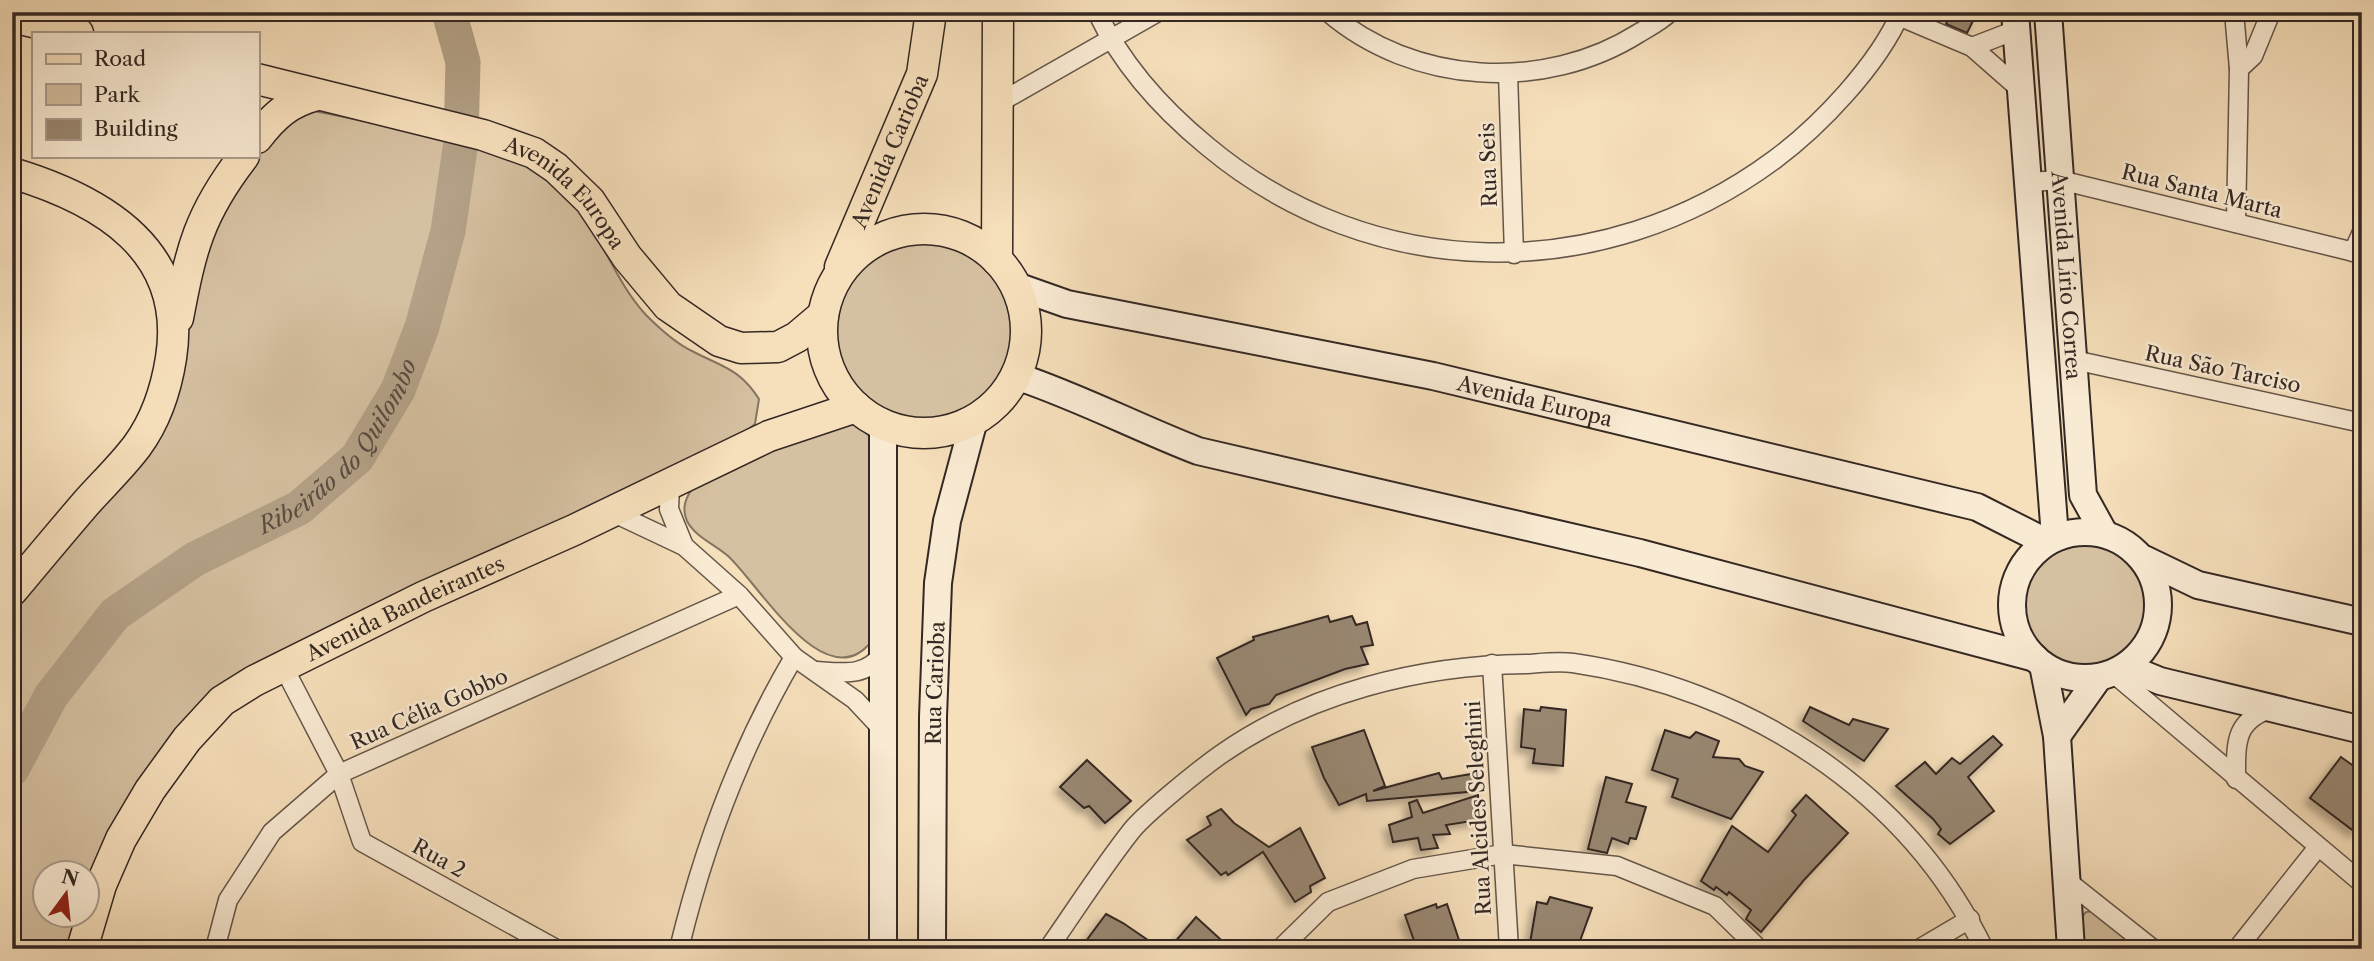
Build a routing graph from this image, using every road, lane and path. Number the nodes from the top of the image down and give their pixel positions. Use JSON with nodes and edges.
{"nodes":[{"id":1,"x":931,"y":12,"type":"edge"},
{"id":2,"x":998,"y":12,"type":"edge"},
{"id":3,"x":1097,"y":12,"type":"edge"},
{"id":4,"x":1158,"y":12,"type":"edge"},
{"id":5,"x":1328,"y":12,"type":"edge"},
{"id":6,"x":1670,"y":12,"type":"edge"},
{"id":7,"x":2048,"y":12,"type":"edge"},
{"id":8,"x":2234,"y":12,"type":"edge"},
{"id":9,"x":2271,"y":12,"type":"edge"},
{"id":10,"x":1896,"y":14,"type":"edge"},
{"id":11,"x":12,"y":17,"type":"edge"},
{"id":12,"x":2016,"y":21,"type":"edge"},
{"id":13,"x":74,"y":32,"type":"edge"},
{"id":14,"x":1111,"y":41,"type":"junction"},
{"id":15,"x":1972,"y":47,"type":"junction"},
{"id":16,"x":2239,"y":69,"type":"junction"},
{"id":17,"x":1508,"y":74,"type":"junction"},
{"id":18,"x":259,"y":80,"type":"edge"},
{"id":19,"x":2021,"y":90,"type":"junction"},
{"id":20,"x":317,"y":95,"type":"junction"},
{"id":21,"x":998,"y":104,"type":"junction"},
{"id":22,"x":259,"y":136,"type":"edge"},
{"id":23,"x":243,"y":158,"type":"edge"},
{"id":24,"x":22,"y":176,"type":"edge"},
{"id":25,"x":2060,"y":180,"type":"junction"},
{"id":26,"x":2030,"y":182,"type":"junction"},
{"id":27,"x":2235,"y":223,"type":"junction"},
{"id":28,"x":2362,"y":232,"type":"edge"},
{"id":29,"x":2357,"y":253,"type":"edge"},
{"id":30,"x":1514,"y":254,"type":"junction"},
{"id":31,"x":997,"y":260,"type":"junction"},
{"id":32,"x":1016,"y":286,"type":"junction"},
{"id":33,"x":827,"y":301,"type":"junction"},
{"id":34,"x":174,"y":337,"type":"junction"},
{"id":35,"x":2074,"y":360,"type":"junction"},
{"id":36,"x":1016,"y":376,"type":"junction"},
{"id":37,"x":856,"y":407,"type":"junction"},
{"id":38,"x":974,"y":420,"type":"junction"},
{"id":39,"x":2362,"y":423,"type":"edge"},
{"id":40,"x":883,"y":424,"type":"junction"},
{"id":41,"x":670,"y":485,"type":"junction"},
{"id":42,"x":612,"y":512,"type":"junction"},
{"id":43,"x":2104,"y":533,"type":"junction"},
{"id":44,"x":2050,"y":540,"type":"junction"},
{"id":45,"x":684,"y":546,"type":"junction"},
{"id":46,"x":2144,"y":559,"type":"junction"},
{"id":47,"x":12,"y":592,"type":"edge"},
{"id":48,"x":739,"y":595,"type":"junction"},
{"id":49,"x":2362,"y":622,"type":"edge"},
{"id":50,"x":884,"y":652,"type":"junction"},
{"id":51,"x":794,"y":657,"type":"junction"},
{"id":52,"x":2039,"y":662,"type":"junction"},
{"id":53,"x":1492,"y":664,"type":"junction"},
{"id":54,"x":283,"y":666,"type":"junction"},
{"id":55,"x":817,"y":671,"type":"junction"},
{"id":56,"x":2113,"y":672,"type":"junction"},
{"id":57,"x":2273,"y":708,"type":"junction"},
{"id":58,"x":2362,"y":730,"type":"edge"},
{"id":59,"x":885,"y":732,"type":"junction"},
{"id":60,"x":2057,"y":736,"type":"junction"},
{"id":61,"x":339,"y":774,"type":"junction"},
{"id":62,"x":2236,"y":779,"type":"junction"},
{"id":63,"x":2318,"y":847,"type":"junction"},
{"id":64,"x":1503,"y":854,"type":"junction"},
{"id":65,"x":2066,"y":880,"type":"junction"},
{"id":66,"x":2362,"y":883,"type":"edge"},
{"id":67,"x":1970,"y":919,"type":"junction"},
{"id":68,"x":82,"y":949,"type":"edge"},
{"id":69,"x":215,"y":949,"type":"edge"},
{"id":70,"x":556,"y":949,"type":"edge"},
{"id":71,"x":678,"y":949,"type":"edge"},
{"id":72,"x":883,"y":949,"type":"edge"},
{"id":73,"x":932,"y":949,"type":"edge"},
{"id":74,"x":1048,"y":949,"type":"edge"},
{"id":75,"x":1280,"y":949,"type":"edge"},
{"id":76,"x":1509,"y":949,"type":"edge"},
{"id":77,"x":1759,"y":949,"type":"edge"},
{"id":78,"x":1919,"y":949,"type":"edge"},
{"id":79,"x":1984,"y":949,"type":"edge"},
{"id":80,"x":2071,"y":949,"type":"edge"},
{"id":81,"x":2153,"y":949,"type":"edge"},
{"id":82,"x":2236,"y":949,"type":"edge"}],
"edges":[{"from":1,"to":33,"type":"main road","name":"Avenida Carioba"},
{"from":2,"to":21,"type":"main road"},
{"from":3,"to":14,"type":"street"},
{"from":4,"to":14,"type":"street"},
{"from":5,"to":17,"type":"street"},
{"from":6,"to":17,"type":"street"},
{"from":7,"to":25,"type":"main road","name":"Avenida Lírio Correa"},
{"from":8,"to":16,"type":"street"},
{"from":9,"to":16,"type":"street"},
{"from":10,"to":15,"type":"street"},
{"from":10,"to":30,"type":"street"},
{"from":11,"to":13,"type":"main road"},
{"from":12,"to":15,"type":"street"},
{"from":12,"to":19,"type":"main road","name":"Avenida Lírio Correa"},
{"from":14,"to":21,"type":"street"},
{"from":14,"to":30,"type":"street"},
{"from":15,"to":19,"type":"street"},
{"from":16,"to":27,"type":"street"},
{"from":17,"to":30,"type":"street","name":"Rua Seis"},
{"from":18,"to":20,"type":"main road","name":"Avenida Europa"},
{"from":19,"to":26,"type":"main road","name":"Avenida Lírio Correa"},
{"from":20,"to":22,"type":"main road"},
{"from":20,"to":33,"type":"main road","name":"Avenida Europa"},
{"from":21,"to":31,"type":"main road"},
{"from":23,"to":34,"type":"main road"},
{"from":24,"to":34,"type":"main road"},
{"from":25,"to":26,"type":"street","name":"Rua Santa Marta"},
{"from":25,"to":27,"type":"street","name":"Rua Santa Marta"},
{"from":25,"to":35,"type":"main road","name":"Avenida Lírio Correa"},
{"from":26,"to":44,"type":"main road","name":"Avenida Lírio Correa"},
{"from":27,"to":29,"type":"street","name":"Rua Santa Marta"},
{"from":28,"to":29,"type":"street"},
{"from":31,"to":32,"type":"main road"},
{"from":31,"to":33,"type":"main road"},
{"from":32,"to":36,"type":"main road"},
{"from":32,"to":44,"type":"main road","name":"Avenida Europa"},
{"from":33,"to":37,"type":"main road"},
{"from":34,"to":47,"type":"main road"},
{"from":35,"to":39,"type":"street","name":"Rua São Tarciso"},
{"from":35,"to":43,"type":"main road","name":"Avenida Lírio Correa"},
{"from":36,"to":38,"type":"main road"},
{"from":36,"to":52,"type":"main road"},
{"from":37,"to":40,"type":"main road"},
{"from":37,"to":41,"type":"main road","name":"Avenida Bandeirantes"},
{"from":38,"to":40,"type":"main road"},
{"from":38,"to":73,"type":"main road","name":"Rua Carioba"},
{"from":40,"to":50,"type":"main road"},
{"from":41,"to":42,"type":"main road","name":"Avenida Bandeirantes"},
{"from":41,"to":45,"type":"street"},
{"from":42,"to":45,"type":"street"},
{"from":42,"to":54,"type":"main road","name":"Avenida Bandeirantes"},
{"from":43,"to":44,"type":"main road"},
{"from":43,"to":46,"type":"main road"},
{"from":44,"to":52,"type":"main road"},
{"from":45,"to":48,"type":"street"},
{"from":46,"to":49,"type":"main road"},
{"from":46,"to":56,"type":"main road"},
{"from":48,"to":51,"type":"street"},
{"from":48,"to":61,"type":"street","name":"Rua Célia Gobbo"},
{"from":50,"to":55,"type":"street"},
{"from":50,"to":59,"type":"main road"},
{"from":51,"to":55,"type":"street"},
{"from":51,"to":71,"type":"street"},
{"from":52,"to":56,"type":"main road"},
{"from":52,"to":60,"type":"main road"},
{"from":53,"to":64,"type":"street","name":"Rua Alcides Seleghini"},
{"from":53,"to":67,"type":"street"},
{"from":53,"to":74,"type":"street"},
{"from":54,"to":61,"type":"street","name":"Rua 2"},
{"from":54,"to":68,"type":"main road","name":"Avenida Bandeirantes"},
{"from":55,"to":59,"type":"street"},
{"from":56,"to":57,"type":"main road"},
{"from":56,"to":60,"type":"main road"},
{"from":56,"to":62,"type":"street"},
{"from":57,"to":58,"type":"main road"},
{"from":57,"to":62,"type":"street"},
{"from":59,"to":72,"type":"main road"},
{"from":60,"to":65,"type":"main road"},
{"from":61,"to":69,"type":"street","name":"Rua Célia Gobbo"},
{"from":61,"to":70,"type":"street","name":"Rua 2"},
{"from":62,"to":63,"type":"street"},
{"from":63,"to":66,"type":"street"},
{"from":63,"to":82,"type":"street"},
{"from":64,"to":75,"type":"street"},
{"from":64,"to":76,"type":"street","name":"Rua Alcides Seleghini"},
{"from":64,"to":77,"type":"street"},
{"from":65,"to":80,"type":"main road"},
{"from":65,"to":81,"type":"street"},
{"from":67,"to":78,"type":"street"},
{"from":67,"to":79,"type":"street"}]}
